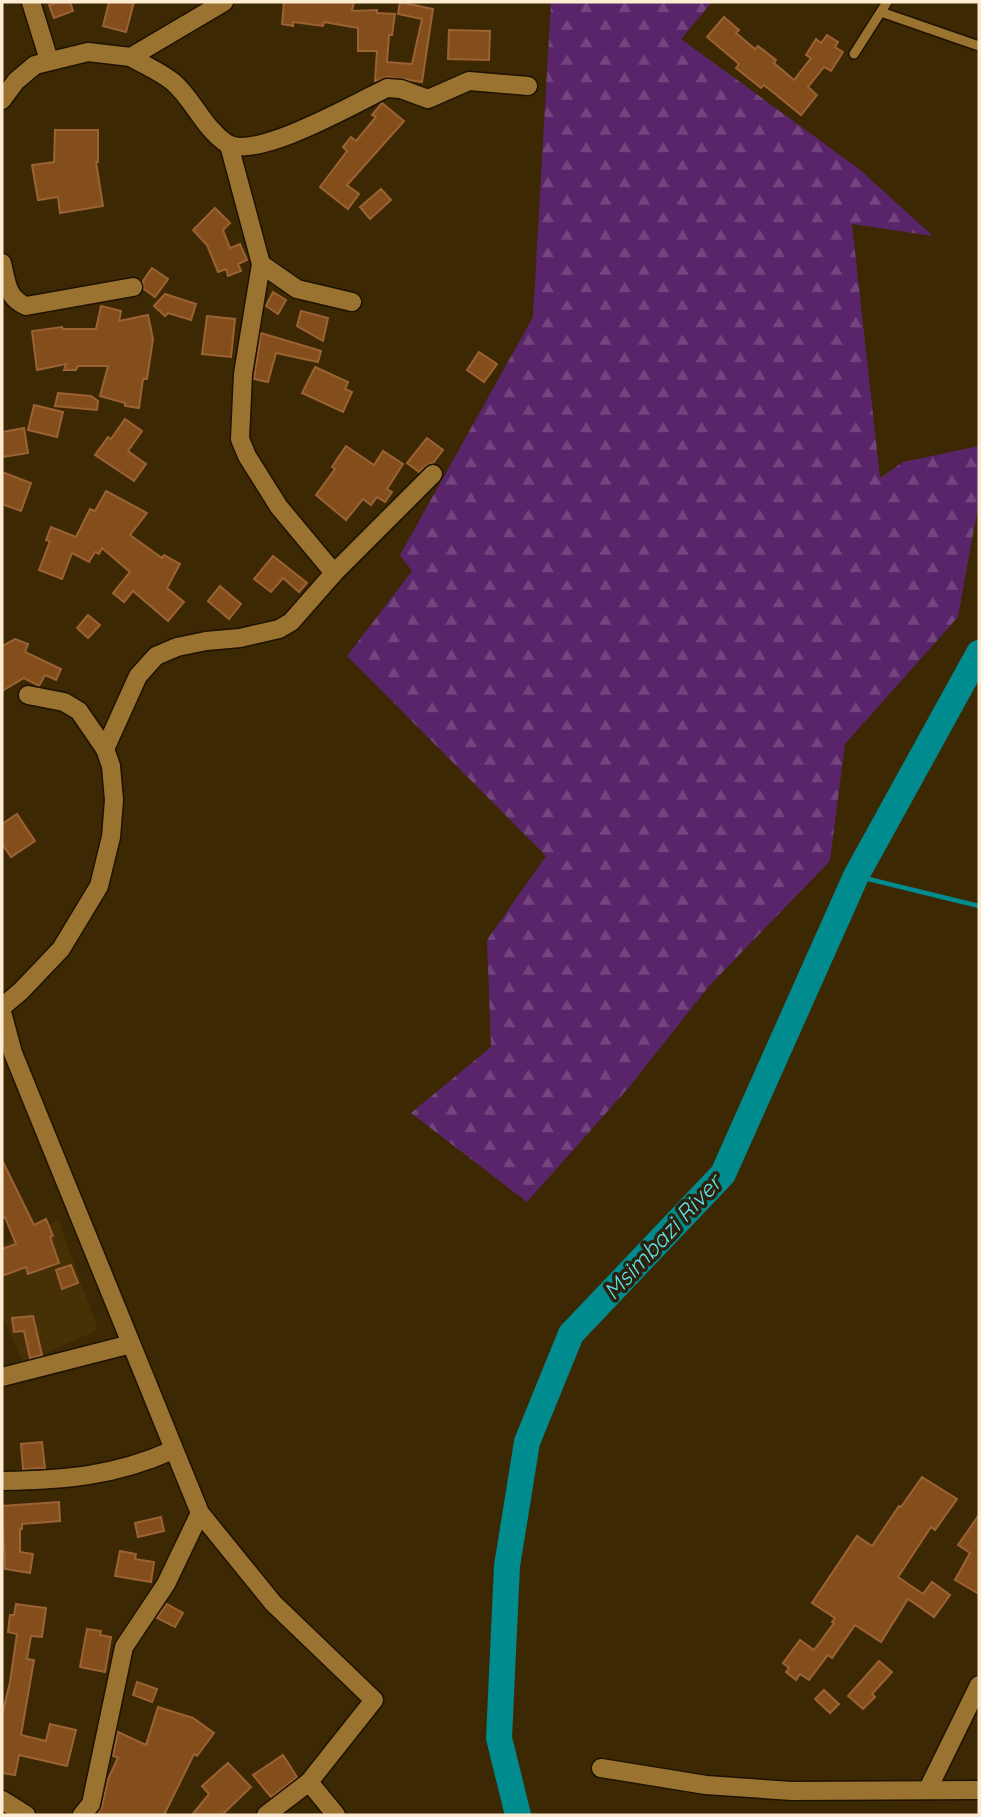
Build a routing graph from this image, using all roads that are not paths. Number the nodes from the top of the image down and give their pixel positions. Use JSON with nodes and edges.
{"nodes":[{"id":1,"x":31,"y":2,"type":"edge"},
{"id":2,"x":224,"y":2,"type":"edge"},
{"id":3,"x":887,"y":2,"type":"edge"},
{"id":4,"x":881,"y":12,"type":"junction"},
{"id":5,"x":979,"y":46,"type":"edge"},
{"id":6,"x":854,"y":54,"type":"dead end"},
{"id":7,"x":131,"y":57,"type":"junction"},
{"id":8,"x":49,"y":60,"type":"junction"},
{"id":9,"x":528,"y":86,"type":"dead end"},
{"id":10,"x":2,"y":100,"type":"edge"},
{"id":11,"x":229,"y":145,"type":"junction"},
{"id":12,"x":2,"y":263,"type":"edge"},
{"id":13,"x":261,"y":264,"type":"junction"},
{"id":14,"x":132,"y":287,"type":"dead end"},
{"id":15,"x":352,"y":302,"type":"dead end"},
{"id":16,"x":433,"y":474,"type":"dead end"},
{"id":17,"x":334,"y":573,"type":"junction"},
{"id":18,"x":27,"y":695,"type":"dead end"},
{"id":19,"x":105,"y":749,"type":"junction"},
{"id":20,"x":2,"y":1009,"type":"edge"},
{"id":21,"x":131,"y":1345,"type":"junction"},
{"id":22,"x":2,"y":1377,"type":"edge"},
{"id":23,"x":173,"y":1450,"type":"junction"},
{"id":24,"x":2,"y":1481,"type":"edge"},
{"id":25,"x":200,"y":1513,"type":"junction"},
{"id":26,"x":979,"y":1685,"type":"edge"},
{"id":27,"x":601,"y":1768,"type":"dead end"},
{"id":28,"x":309,"y":1782,"type":"junction"},
{"id":29,"x":928,"y":1789,"type":"junction"},
{"id":30,"x":979,"y":1790,"type":"edge"},
{"id":31,"x":2,"y":1800,"type":"edge"},
{"id":32,"x":26,"y":1815,"type":"edge"},
{"id":33,"x":82,"y":1815,"type":"edge"},
{"id":34,"x":266,"y":1815,"type":"edge"},
{"id":35,"x":336,"y":1815,"type":"edge"}],
"edges":[{"from":1,"to":8,"type":"street"},
{"from":2,"to":7,"type":"street"},
{"from":3,"to":4,"type":"lane"},
{"from":4,"to":5,"type":"lane"},
{"from":4,"to":6,"type":"lane"},
{"from":7,"to":8,"type":"street"},
{"from":7,"to":11,"type":"street"},
{"from":8,"to":10,"type":"street"},
{"from":9,"to":11,"type":"street"},
{"from":11,"to":13,"type":"street"},
{"from":12,"to":14,"type":"street"},
{"from":13,"to":15,"type":"street"},
{"from":13,"to":17,"type":"street"},
{"from":16,"to":17,"type":"street"},
{"from":17,"to":19,"type":"street"},
{"from":18,"to":19,"type":"street"},
{"from":19,"to":20,"type":"street"},
{"from":20,"to":21,"type":"street"},
{"from":21,"to":22,"type":"street"},
{"from":21,"to":23,"type":"street"},
{"from":23,"to":24,"type":"street"},
{"from":23,"to":25,"type":"street"},
{"from":25,"to":28,"type":"street"},
{"from":25,"to":33,"type":"street"},
{"from":26,"to":29,"type":"street"},
{"from":27,"to":29,"type":"street"},
{"from":28,"to":34,"type":"street"},
{"from":28,"to":35,"type":"street"},
{"from":29,"to":30,"type":"street"},
{"from":31,"to":32,"type":"street"}]}
